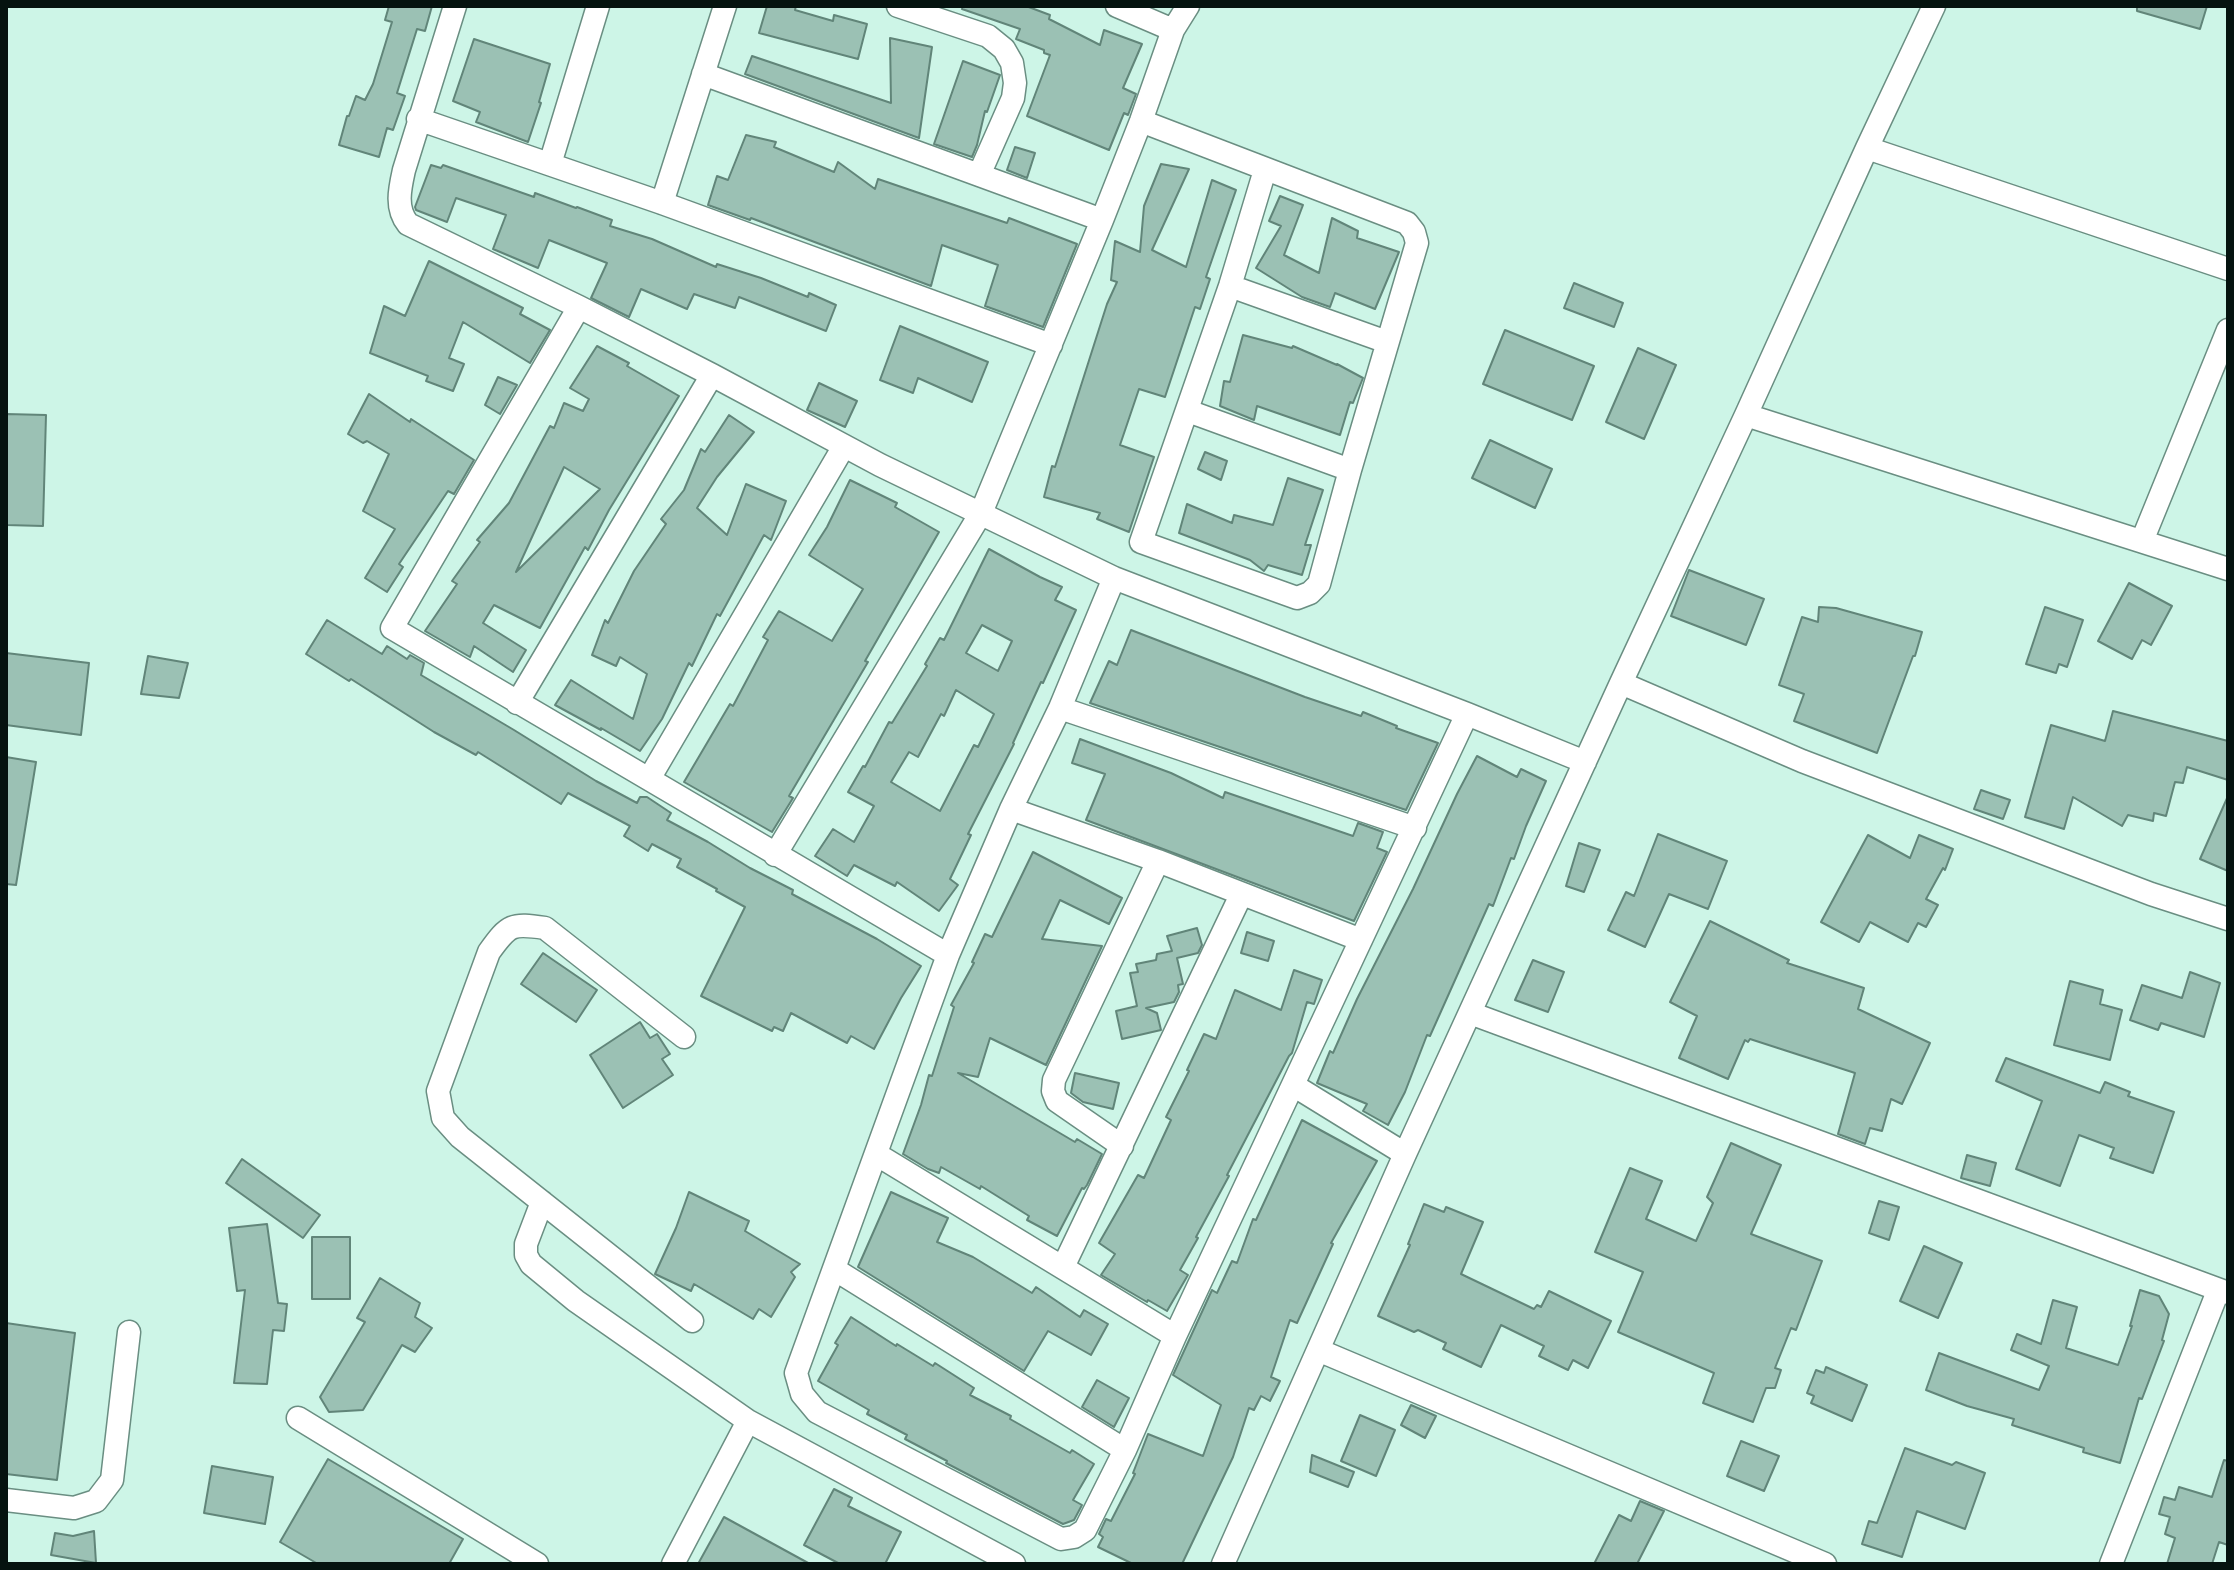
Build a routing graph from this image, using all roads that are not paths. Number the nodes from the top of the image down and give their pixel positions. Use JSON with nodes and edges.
{"nodes":[{"id":1,"x":455,"y":6,"type":"edge"},
{"id":2,"x":598,"y":6,"type":"edge"},
{"id":3,"x":725,"y":6,"type":"edge"},
{"id":4,"x":898,"y":6,"type":"edge"},
{"id":5,"x":1117,"y":6,"type":"edge"},
{"id":6,"x":1188,"y":6,"type":"edge"},
{"id":7,"x":1934,"y":6,"type":"edge"},
{"id":8,"x":1173,"y":30,"type":"junction"},
{"id":9,"x":703,"y":74,"type":"junction"},
{"id":10,"x":418,"y":119,"type":"junction"},
{"id":11,"x":1141,"y":121,"type":"junction"},
{"id":12,"x":1867,"y":148,"type":"junction"},
{"id":13,"x":550,"y":164,"type":"junction"},
{"id":14,"x":1265,"y":170,"type":"junction"},
{"id":15,"x":979,"y":175,"type":"junction"},
{"id":16,"x":662,"y":203,"type":"junction"},
{"id":17,"x":1102,"y":220,"type":"junction"},
{"id":18,"x":2228,"y":269,"type":"edge"},
{"id":19,"x":1230,"y":286,"type":"junction"},
{"id":20,"x":579,"y":307,"type":"junction"},
{"id":21,"x":2228,"y":330,"type":"edge"},
{"id":22,"x":1387,"y":342,"type":"junction"},
{"id":23,"x":1051,"y":345,"type":"junction"},
{"id":24,"x":712,"y":375,"type":"junction"},
{"id":25,"x":1188,"y":411,"type":"junction"},
{"id":26,"x":1746,"y":415,"type":"junction"},
{"id":27,"x":844,"y":446,"type":"junction"},
{"id":28,"x":1350,"y":470,"type":"junction"},
{"id":29,"x":981,"y":513,"type":"junction"},
{"id":30,"x":2142,"y":541,"type":"junction"},
{"id":31,"x":2228,"y":569,"type":"edge"},
{"id":32,"x":1114,"y":578,"type":"junction"},
{"id":33,"x":1621,"y":683,"type":"junction"},
{"id":34,"x":517,"y":703,"type":"junction"},
{"id":35,"x":1060,"y":708,"type":"junction"},
{"id":36,"x":1467,"y":714,"type":"junction"},
{"id":37,"x":1585,"y":762,"type":"junction"},
{"id":38,"x":649,"y":779,"type":"junction"},
{"id":39,"x":1011,"y":809,"type":"junction"},
{"id":40,"x":1415,"y":828,"type":"junction"},
{"id":41,"x":775,"y":855,"type":"junction"},
{"id":42,"x":1158,"y":861,"type":"junction"},
{"id":43,"x":1241,"y":895,"type":"junction"},
{"id":44,"x":2228,"y":919,"type":"edge"},
{"id":45,"x":1361,"y":940,"type":"junction"},
{"id":46,"x":948,"y":955,"type":"junction"},
{"id":47,"x":1470,"y":1013,"type":"junction"},
{"id":48,"x":684,"y":1037,"type":"dead end"},
{"id":49,"x":1293,"y":1085,"type":"junction"},
{"id":50,"x":1122,"y":1146,"type":"junction"},
{"id":51,"x":876,"y":1154,"type":"junction"},
{"id":52,"x":1405,"y":1154,"type":"junction"},
{"id":53,"x":542,"y":1202,"type":"junction"},
{"id":54,"x":1063,"y":1267,"type":"junction"},
{"id":55,"x":834,"y":1269,"type":"junction"},
{"id":56,"x":2223,"y":1292,"type":"edge"},
{"id":57,"x":692,"y":1321,"type":"dead end"},
{"id":58,"x":129,"y":1332,"type":"dead end"},
{"id":59,"x":1175,"y":1336,"type":"junction"},
{"id":60,"x":1318,"y":1350,"type":"junction"},
{"id":61,"x":298,"y":1418,"type":"dead end"},
{"id":62,"x":748,"y":1421,"type":"junction"},
{"id":63,"x":1125,"y":1450,"type":"junction"},
{"id":64,"x":6,"y":1500,"type":"edge"},
{"id":65,"x":537,"y":1564,"type":"edge"},
{"id":66,"x":673,"y":1564,"type":"edge"},
{"id":67,"x":1014,"y":1564,"type":"edge"},
{"id":68,"x":1223,"y":1564,"type":"edge"},
{"id":69,"x":1825,"y":1564,"type":"edge"},
{"id":70,"x":2111,"y":1564,"type":"edge"}],
"edges":[{"from":1,"to":10,"type":"street"},
{"from":2,"to":13,"type":"street"},
{"from":3,"to":9,"type":"street"},
{"from":4,"to":15,"type":"street"},
{"from":5,"to":8,"type":"street"},
{"from":6,"to":8,"type":"street"},
{"from":7,"to":12,"type":"street"},
{"from":8,"to":11,"type":"street"},
{"from":9,"to":15,"type":"street"},
{"from":9,"to":16,"type":"street"},
{"from":10,"to":13,"type":"street"},
{"from":10,"to":20,"type":"street"},
{"from":11,"to":14,"type":"street"},
{"from":11,"to":17,"type":"street"},
{"from":12,"to":18,"type":"street"},
{"from":12,"to":26,"type":"street"},
{"from":13,"to":16,"type":"street"},
{"from":14,"to":19,"type":"street"},
{"from":14,"to":22,"type":"street"},
{"from":15,"to":17,"type":"street"},
{"from":16,"to":23,"type":"street"},
{"from":17,"to":23,"type":"street"},
{"from":19,"to":22,"type":"street"},
{"from":19,"to":25,"type":"street"},
{"from":20,"to":24,"type":"street"},
{"from":20,"to":34,"type":"street"},
{"from":21,"to":30,"type":"street"},
{"from":22,"to":28,"type":"street"},
{"from":23,"to":29,"type":"street"},
{"from":24,"to":27,"type":"street"},
{"from":24,"to":34,"type":"street"},
{"from":25,"to":28,"type":"street"},
{"from":25,"to":28,"type":"street"},
{"from":26,"to":30,"type":"street"},
{"from":26,"to":33,"type":"street"},
{"from":27,"to":29,"type":"street"},
{"from":27,"to":38,"type":"street"},
{"from":29,"to":32,"type":"street"},
{"from":29,"to":41,"type":"street"},
{"from":30,"to":31,"type":"street"},
{"from":32,"to":35,"type":"street"},
{"from":32,"to":36,"type":"street"},
{"from":33,"to":37,"type":"street"},
{"from":33,"to":44,"type":"street"},
{"from":34,"to":38,"type":"street"},
{"from":35,"to":39,"type":"street"},
{"from":35,"to":40,"type":"street"},
{"from":36,"to":37,"type":"street"},
{"from":36,"to":40,"type":"street"},
{"from":37,"to":47,"type":"street"},
{"from":38,"to":41,"type":"street"},
{"from":39,"to":42,"type":"street"},
{"from":39,"to":46,"type":"street"},
{"from":40,"to":45,"type":"street"},
{"from":41,"to":46,"type":"street"},
{"from":42,"to":43,"type":"street"},
{"from":42,"to":50,"type":"street"},
{"from":43,"to":45,"type":"street"},
{"from":43,"to":50,"type":"street"},
{"from":45,"to":49,"type":"street"},
{"from":46,"to":51,"type":"street"},
{"from":47,"to":52,"type":"street"},
{"from":47,"to":56,"type":"street"},
{"from":48,"to":53,"type":"street"},
{"from":49,"to":52,"type":"street"},
{"from":49,"to":59,"type":"street"},
{"from":50,"to":54,"type":"street"},
{"from":51,"to":54,"type":"street"},
{"from":51,"to":55,"type":"street"},
{"from":52,"to":60,"type":"street"},
{"from":53,"to":57,"type":"street"},
{"from":53,"to":62,"type":"street"},
{"from":54,"to":59,"type":"street"},
{"from":55,"to":63,"type":"street"},
{"from":55,"to":63,"type":"street"},
{"from":56,"to":70,"type":"street"},
{"from":58,"to":64,"type":"street"},
{"from":59,"to":63,"type":"street"},
{"from":60,"to":68,"type":"street"},
{"from":60,"to":69,"type":"street"},
{"from":61,"to":65,"type":"street"},
{"from":62,"to":66,"type":"street"},
{"from":62,"to":67,"type":"street"}]}
